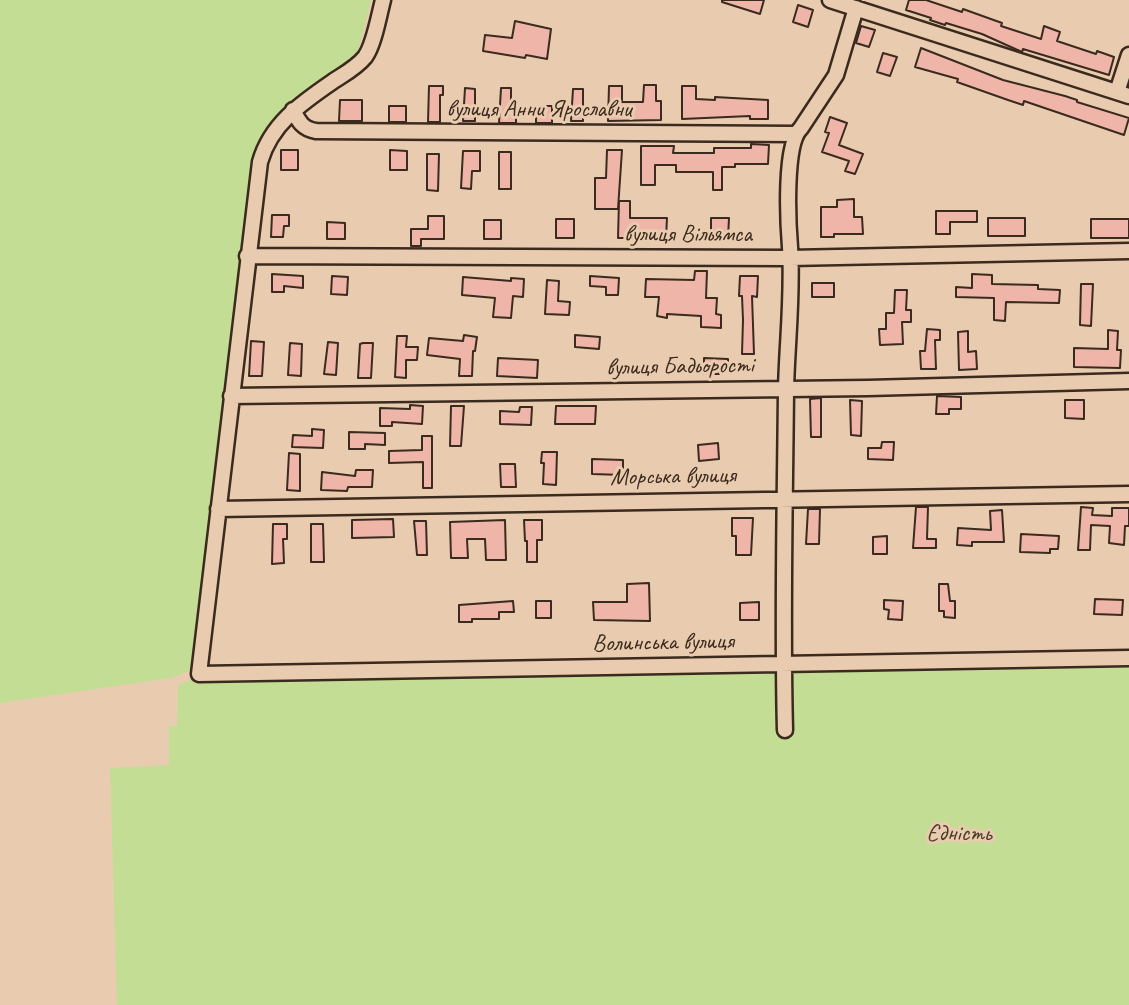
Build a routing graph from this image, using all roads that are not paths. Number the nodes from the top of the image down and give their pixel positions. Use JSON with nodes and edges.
{"nodes":[{"id":1,"x":383,"y":0,"type":"edge"},
{"id":2,"x":830,"y":0,"type":"edge"},
{"id":3,"x":856,"y":8,"type":"junction"},
{"id":4,"x":1129,"y":55,"type":"edge"},
{"id":5,"x":1123,"y":94,"type":"edge"},
{"id":6,"x":293,"y":110,"type":"junction"},
{"id":7,"x":795,"y":134,"type":"junction"},
{"id":8,"x":1129,"y":251,"type":"edge"},
{"id":9,"x":247,"y":256,"type":"junction"},
{"id":10,"x":790,"y":258,"type":"junction"},
{"id":11,"x":1129,"y":381,"type":"edge"},
{"id":12,"x":786,"y":388,"type":"junction"},
{"id":13,"x":231,"y":396,"type":"junction"},
{"id":14,"x":1129,"y":494,"type":"edge"},
{"id":15,"x":786,"y":498,"type":"junction"},
{"id":16,"x":218,"y":509,"type":"junction"},
{"id":17,"x":1129,"y":657,"type":"edge"},
{"id":18,"x":784,"y":664,"type":"junction"},
{"id":19,"x":786,"y":730,"type":"dead end"}],
"edges":[{"from":1,"to":6,"type":"street"},
{"from":2,"to":3,"type":"street"},
{"from":3,"to":5,"type":"street"},
{"from":3,"to":7,"type":"street"},
{"from":4,"to":5,"type":"street"},
{"from":6,"to":7,"type":"street","name":"вулиця Анни Ярославни"},
{"from":6,"to":9,"type":"street"},
{"from":7,"to":10,"type":"street"},
{"from":8,"to":10,"type":"street","name":"вулиця Вільямса"},
{"from":9,"to":10,"type":"street","name":"вулиця Вільямса"},
{"from":9,"to":13,"type":"street"},
{"from":10,"to":12,"type":"street"},
{"from":11,"to":12,"type":"street","name":"вулиця Бадьорості"},
{"from":12,"to":13,"type":"street","name":"вулиця Бадьорості"},
{"from":12,"to":15,"type":"street"},
{"from":13,"to":16,"type":"street"},
{"from":14,"to":15,"type":"street","name":"Морська вулиця"},
{"from":15,"to":16,"type":"street","name":"Морська вулиця"},
{"from":15,"to":18,"type":"street"},
{"from":16,"to":18,"type":"street","name":"Волинська вулиця"},
{"from":17,"to":18,"type":"street","name":"Волинська вулиця"},
{"from":18,"to":19,"type":"street"}]}
